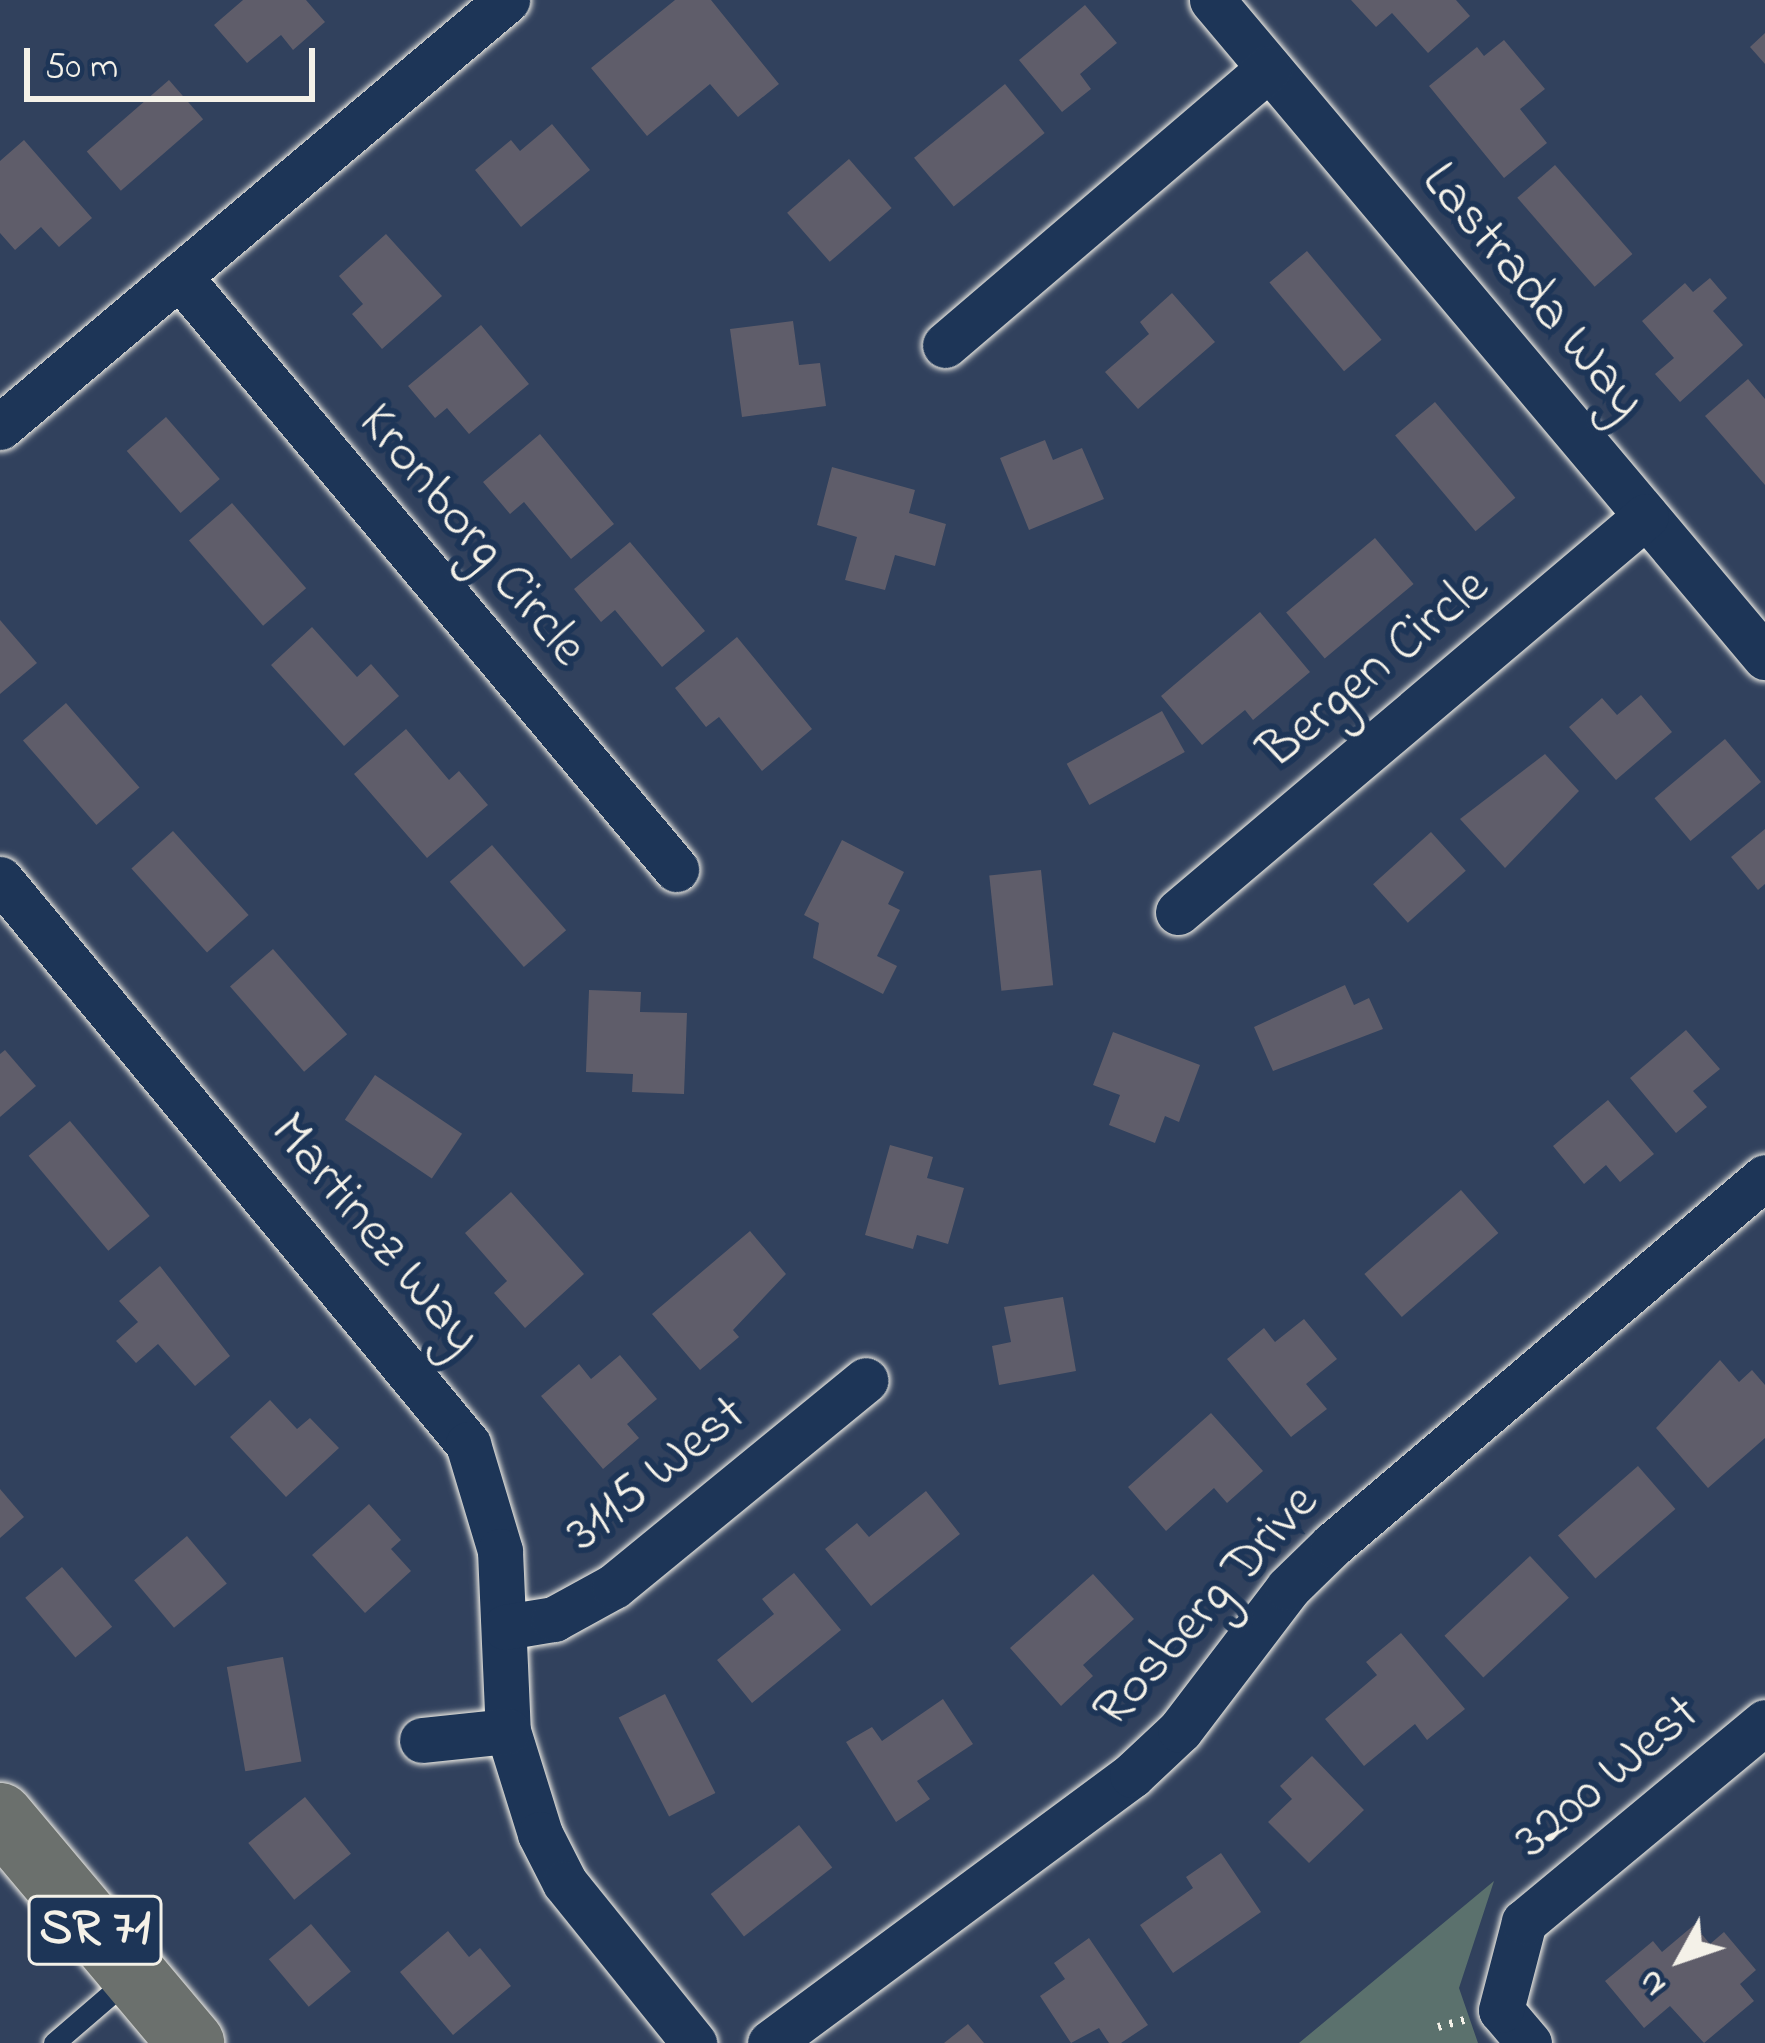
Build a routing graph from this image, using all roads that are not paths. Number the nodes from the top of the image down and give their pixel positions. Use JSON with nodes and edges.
{"nodes":[{"id":1,"x":507,"y":0,"type":"edge"},
{"id":2,"x":1212,"y":0,"type":"edge"},
{"id":3,"x":1269,"y":68,"type":"junction"},
{"id":4,"x":179,"y":276,"type":"junction"},
{"id":5,"x":944,"y":345,"type":"dead end"},
{"id":6,"x":0,"y":427,"type":"edge"},
{"id":7,"x":1646,"y":516,"type":"junction"},
{"id":8,"x":1765,"y":657,"type":"edge"},
{"id":9,"x":676,"y":869,"type":"dead end"},
{"id":10,"x":0,"y":879,"type":"edge"},
{"id":11,"x":1178,"y":912,"type":"dead end"},
{"id":12,"x":1765,"y":1177,"type":"edge"},
{"id":13,"x":866,"y":1380,"type":"dead end"},
{"id":14,"x":505,"y":1627,"type":"junction"},
{"id":15,"x":1765,"y":1722,"type":"edge"},
{"id":16,"x":508,"y":1731,"type":"junction"},
{"id":17,"x":422,"y":1740,"type":"dead end"},
{"id":18,"x":0,"y":1816,"type":"edge"},
{"id":19,"x":133,"y":1975,"type":"junction"},
{"id":20,"x":54,"y":2043,"type":"edge"},
{"id":21,"x":191,"y":2043,"type":"edge"},
{"id":22,"x":694,"y":2043,"type":"edge"},
{"id":23,"x":770,"y":2043,"type":"edge"},
{"id":24,"x":1529,"y":2043,"type":"edge"}],
"edges":[{"from":1,"to":4,"type":"street"},
{"from":2,"to":3,"type":"street","name":"Lastrada Way"},
{"from":3,"to":5,"type":"street"},
{"from":3,"to":7,"type":"street","name":"Lastrada Way"},
{"from":4,"to":6,"type":"street"},
{"from":4,"to":9,"type":"street","name":"Kronborg Circle"},
{"from":7,"to":8,"type":"street","name":"Lastrada Way"},
{"from":7,"to":11,"type":"street","name":"Bergen Circle"},
{"from":10,"to":14,"type":"street","name":"Martinez Way"},
{"from":12,"to":23,"type":"street","name":"Rosberg Drive"},
{"from":13,"to":14,"type":"street","name":"3115 West"},
{"from":14,"to":16,"type":"street","name":"Martinez Way"},
{"from":15,"to":24,"type":"street","name":"3200 West"},
{"from":16,"to":17,"type":"street"},
{"from":16,"to":22,"type":"street","name":"Martinez Way"},
{"from":18,"to":19,"type":"main road","number":"SR 71"},
{"from":19,"to":20,"type":"lane"},
{"from":19,"to":21,"type":"main road","number":"SR 71"}]}
